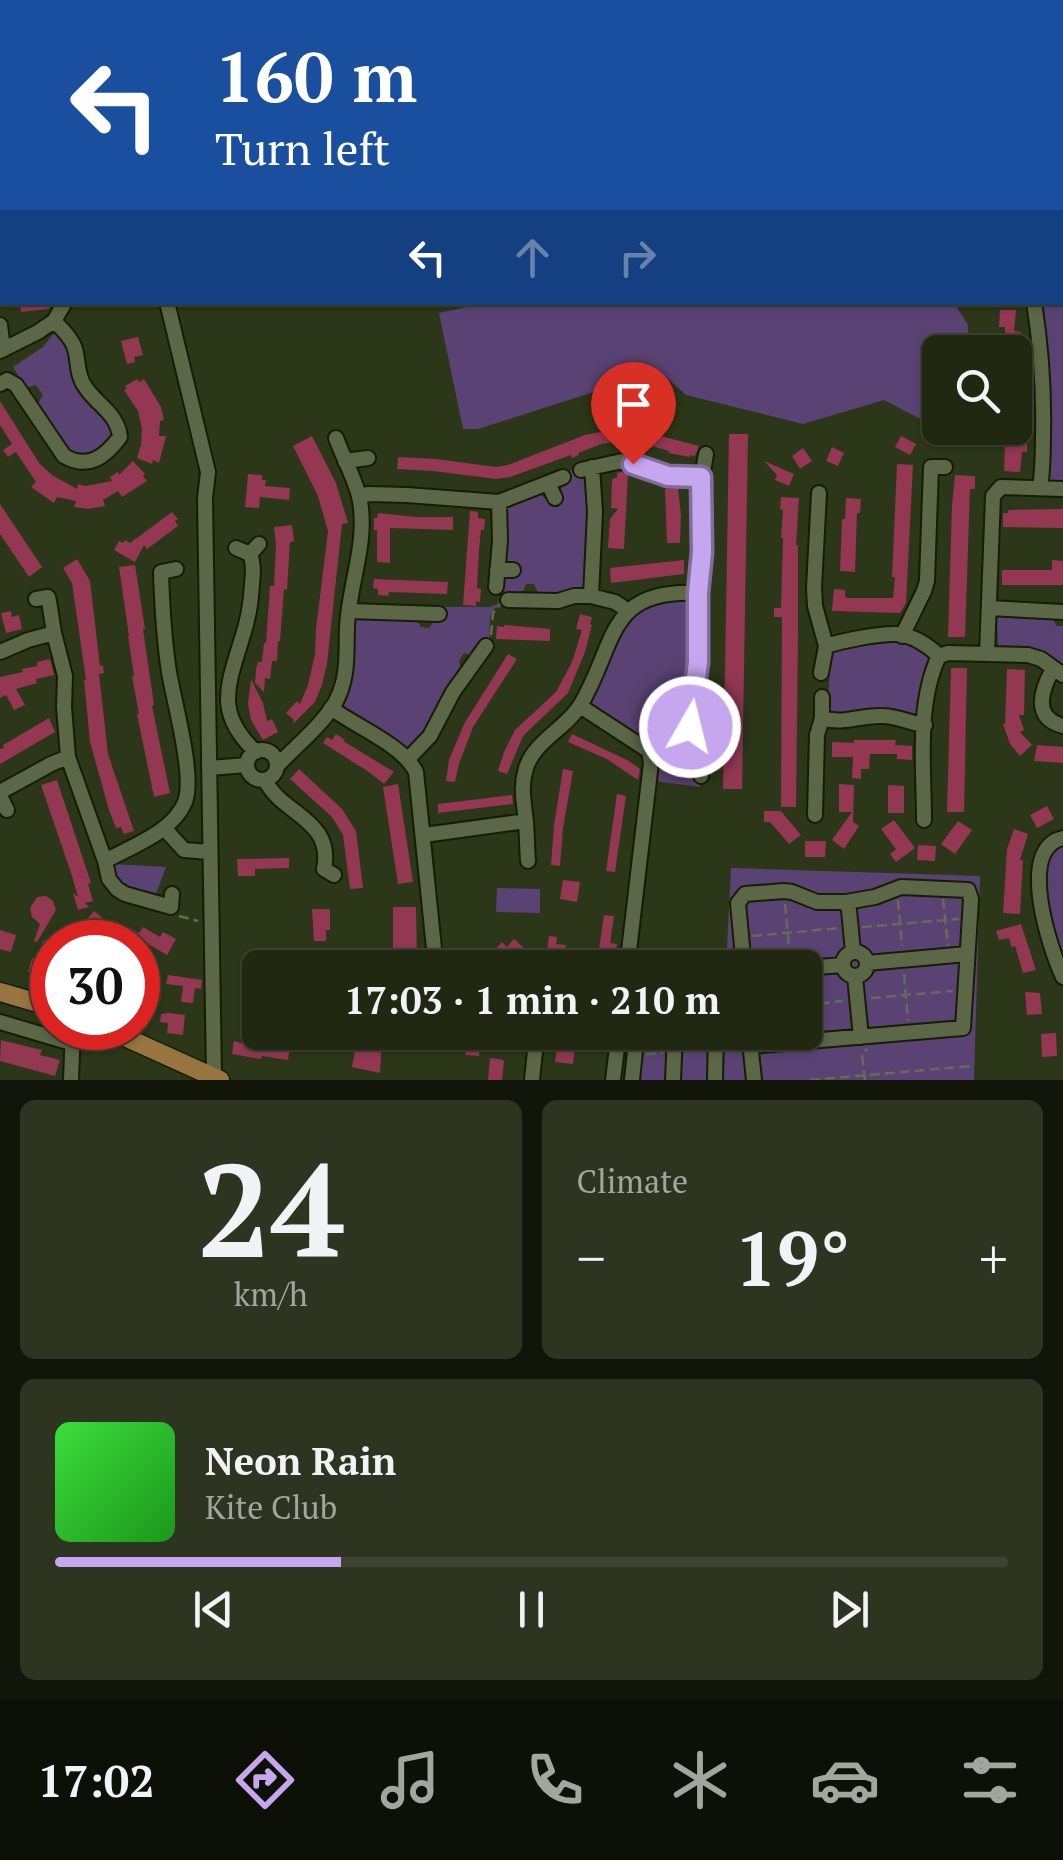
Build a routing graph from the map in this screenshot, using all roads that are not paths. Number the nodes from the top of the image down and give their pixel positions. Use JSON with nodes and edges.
{"nodes":[{"id":1,"x":63,"y":305,"type":"edge"},
{"id":2,"x":168,"y":305,"type":"edge"},
{"id":3,"x":1035,"y":305,"type":"edge"},
{"id":4,"x":54,"y":321,"type":"junction"},
{"id":5,"x":0,"y":326,"type":"edge"},
{"id":6,"x":2,"y":350,"type":"edge"},
{"id":7,"x":0,"y":384,"type":"edge"},
{"id":8,"x":336,"y":438,"type":"dead end"},
{"id":9,"x":706,"y":454,"type":"dead end"},
{"id":10,"x":368,"y":458,"type":"dead end"},
{"id":11,"x":345,"y":462,"type":"junction"},
{"id":12,"x":945,"y":467,"type":"dead end"},
{"id":13,"x":701,"y":477,"type":"junction"},
{"id":14,"x":1040,"y":488,"type":"junction"},
{"id":15,"x":1062,"y":489,"type":"edge"},
{"id":16,"x":819,"y":494,"type":"dead end"},
{"id":17,"x":359,"y":497,"type":"junction"},
{"id":18,"x":555,"y":498,"type":"dead end"},
{"id":19,"x":499,"y":502,"type":"junction"},
{"id":20,"x":249,"y":549,"type":"dead end"},
{"id":21,"x":176,"y":569,"type":"dead end"},
{"id":22,"x":496,"y":587,"type":"dead end"},
{"id":23,"x":698,"y":593,"type":"junction"},
{"id":24,"x":592,"y":596,"type":"junction"},
{"id":25,"x":36,"y":599,"type":"dead end"},
{"id":26,"x":508,"y":600,"type":"road end"},
{"id":27,"x":988,"y":608,"type":"junction"},
{"id":28,"x":628,"y":610,"type":"junction"},
{"id":29,"x":350,"y":611,"type":"junction"},
{"id":30,"x":1063,"y":612,"type":"edge"},
{"id":31,"x":429,"y":617,"type":"dead end"},
{"id":32,"x":54,"y":633,"type":"junction"},
{"id":33,"x":902,"y":636,"type":"junction"},
{"id":34,"x":486,"y":646,"type":"road end"},
{"id":35,"x":826,"y":646,"type":"junction"},
{"id":36,"x":0,"y":652,"type":"edge"},
{"id":37,"x":986,"y":654,"type":"junction"},
{"id":38,"x":939,"y":656,"type":"junction"},
{"id":39,"x":1058,"y":672,"type":"edge"},
{"id":40,"x":820,"y":673,"type":"dead end"},
{"id":41,"x":822,"y":697,"type":"dead end"},
{"id":42,"x":580,"y":706,"type":"junction"},
{"id":43,"x":331,"y":708,"type":"junction"},
{"id":44,"x":822,"y":718,"type":"junction"},
{"id":45,"x":924,"y":725,"type":"junction"},
{"id":46,"x":1063,"y":726,"type":"edge"},
{"id":47,"x":690,"y":727,"type":"junction"},
{"id":48,"x":707,"y":727,"type":"dead end"},
{"id":49,"x":256,"y":752,"type":"junction"},
{"id":50,"x":68,"y":758,"type":"junction"},
{"id":51,"x":408,"y":760,"type":"junction"},
{"id":52,"x":247,"y":766,"type":"junction"},
{"id":53,"x":276,"y":766,"type":"junction"},
{"id":54,"x":209,"y":768,"type":"junction"},
{"id":55,"x":701,"y":776,"type":"dead end"},
{"id":56,"x":265,"y":780,"type":"junction"},
{"id":57,"x":2,"y":799,"type":"edge"},
{"id":58,"x":815,"y":815,"type":"dead end"},
{"id":59,"x":924,"y":820,"type":"dead end"},
{"id":60,"x":526,"y":821,"type":"junction"},
{"id":61,"x":164,"y":828,"type":"junction"},
{"id":62,"x":424,"y":835,"type":"junction"},
{"id":63,"x":1063,"y":838,"type":"edge"},
{"id":64,"x":210,"y":852,"type":"junction"},
{"id":65,"x":105,"y":861,"type":"junction"},
{"id":66,"x":528,"y":861,"type":"dead end"},
{"id":67,"x":323,"y":873,"type":"dead end"},
{"id":68,"x":172,"y":894,"type":"dead end"},
{"id":69,"x":846,"y":902,"type":"junction"},
{"id":70,"x":434,"y":950,"type":"edge"},
{"id":71,"x":628,"y":950,"type":"edge"},
{"id":72,"x":742,"y":950,"type":"edge"},
{"id":73,"x":967,"y":954,"type":"junction"},
{"id":74,"x":848,"y":959,"type":"junction"},
{"id":75,"x":867,"y":963,"type":"junction"},
{"id":76,"x":822,"y":964,"type":"edge"},
{"id":77,"x":1061,"y":968,"type":"edge"},
{"id":78,"x":855,"y":977,"type":"junction"},
{"id":79,"x":0,"y":992,"type":"edge"},
{"id":80,"x":30,"y":1001,"type":"edge"},
{"id":81,"x":0,"y":1022,"type":"edge"},
{"id":82,"x":30,"y":1027,"type":"edge"},
{"id":83,"x":868,"y":1036,"type":"junction"},
{"id":84,"x":822,"y":1037,"type":"edge"},
{"id":85,"x":72,"y":1050,"type":"edge"},
{"id":86,"x":154,"y":1050,"type":"edge"},
{"id":87,"x":536,"y":1050,"type":"edge"},
{"id":88,"x":616,"y":1050,"type":"edge"},
{"id":89,"x":636,"y":1050,"type":"edge"},
{"id":90,"x":674,"y":1050,"type":"edge"},
{"id":91,"x":716,"y":1050,"type":"edge"},
{"id":92,"x":751,"y":1050,"type":"edge"},
{"id":93,"x":217,"y":1078,"type":"edge"},
{"id":94,"x":71,"y":1080,"type":"edge"},
{"id":95,"x":532,"y":1080,"type":"edge"},
{"id":96,"x":613,"y":1080,"type":"edge"},
{"id":97,"x":632,"y":1080,"type":"edge"},
{"id":98,"x":673,"y":1080,"type":"edge"},
{"id":99,"x":714,"y":1080,"type":"edge"},
{"id":100,"x":754,"y":1080,"type":"edge"}],
"edges":[{"from":1,"to":4,"type":"street"},
{"from":2,"to":54,"type":"street"},
{"from":3,"to":14,"type":"street"},
{"from":4,"to":6,"type":"street"},
{"from":4,"to":7,"type":"street"},
{"from":5,"to":6,"type":"street"},
{"from":8,"to":11,"type":"street"},
{"from":9,"to":13,"type":"street"},
{"from":10,"to":11,"type":"street"},
{"from":11,"to":17,"type":"street"},
{"from":12,"to":33,"type":"street"},
{"from":13,"to":23,"type":"street"},
{"from":13,"to":24,"type":"street"},
{"from":14,"to":15,"type":"street"},
{"from":14,"to":27,"type":"street"},
{"from":16,"to":35,"type":"street"},
{"from":17,"to":19,"type":"street"},
{"from":17,"to":29,"type":"street"},
{"from":18,"to":19,"type":"street"},
{"from":19,"to":22,"type":"street"},
{"from":20,"to":49,"type":"street"},
{"from":21,"to":61,"type":"street"},
{"from":23,"to":28,"type":"street"},
{"from":23,"to":47,"type":"street"},
{"from":24,"to":26,"type":"street"},
{"from":24,"to":28,"type":"street"},
{"from":25,"to":32,"type":"street"},
{"from":27,"to":30,"type":"street"},
{"from":27,"to":37,"type":"street"},
{"from":28,"to":42,"type":"street"},
{"from":29,"to":31,"type":"street"},
{"from":29,"to":43,"type":"street"},
{"from":32,"to":36,"type":"street"},
{"from":32,"to":50,"type":"street"},
{"from":33,"to":35,"type":"street"},
{"from":33,"to":38,"type":"street"},
{"from":34,"to":51,"type":"street"},
{"from":35,"to":40,"type":"street"},
{"from":37,"to":38,"type":"street"},
{"from":37,"to":39,"type":"street"},
{"from":38,"to":45,"type":"street"},
{"from":39,"to":46,"type":"street"},
{"from":41,"to":44,"type":"street"},
{"from":42,"to":60,"type":"street"},
{"from":42,"to":71,"type":"street"},
{"from":43,"to":51,"type":"street"},
{"from":43,"to":53,"type":"street"},
{"from":44,"to":45,"type":"street"},
{"from":44,"to":58,"type":"street"},
{"from":45,"to":59,"type":"street"},
{"from":47,"to":48,"type":"street"},
{"from":47,"to":55,"type":"street"},
{"from":49,"to":52,"type":"street"},
{"from":49,"to":53,"type":"street"},
{"from":50,"to":57,"type":"street"},
{"from":50,"to":65,"type":"street"},
{"from":51,"to":62,"type":"street"},
{"from":52,"to":54,"type":"street"},
{"from":52,"to":56,"type":"street"},
{"from":53,"to":56,"type":"street"},
{"from":54,"to":64,"type":"street"},
{"from":56,"to":67,"type":"street"},
{"from":60,"to":62,"type":"street"},
{"from":60,"to":66,"type":"street"},
{"from":61,"to":64,"type":"street"},
{"from":61,"to":65,"type":"street"},
{"from":62,"to":70,"type":"street"},
{"from":63,"to":77,"type":"street"},
{"from":64,"to":93,"type":"street"},
{"from":65,"to":68,"type":"street"},
{"from":69,"to":72,"type":"street"},
{"from":69,"to":73,"type":"street"},
{"from":69,"to":74,"type":"street"},
{"from":73,"to":75,"type":"street"},
{"from":73,"to":83,"type":"street"},
{"from":74,"to":75,"type":"street"},
{"from":74,"to":76,"type":"street"},
{"from":74,"to":78,"type":"street"},
{"from":75,"to":78,"type":"street"},
{"from":78,"to":83,"type":"street"},
{"from":79,"to":80,"type":"main road"},
{"from":81,"to":82,"type":"street"},
{"from":83,"to":84,"type":"street"},
{"from":85,"to":94,"type":"street"},
{"from":86,"to":93,"type":"main road"},
{"from":87,"to":95,"type":"street"},
{"from":88,"to":96,"type":"street"},
{"from":89,"to":97,"type":"street"},
{"from":90,"to":98,"type":"street"},
{"from":91,"to":99,"type":"street"},
{"from":92,"to":100,"type":"street"}]}
